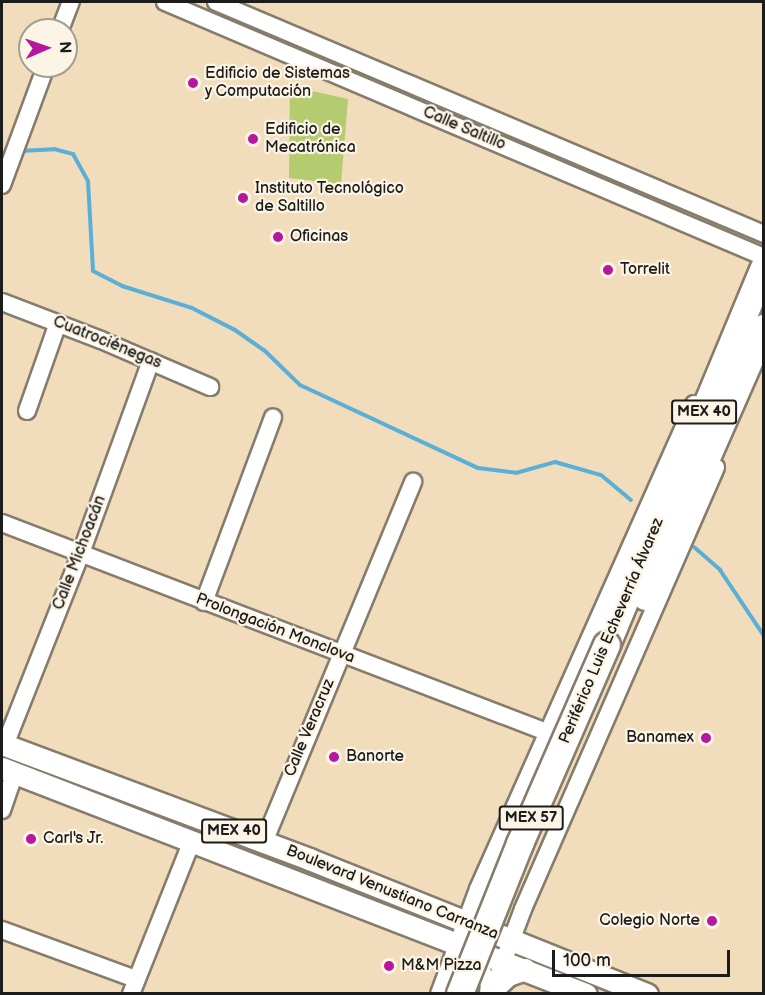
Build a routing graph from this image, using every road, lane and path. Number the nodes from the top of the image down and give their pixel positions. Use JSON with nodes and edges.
{"nodes":[{"id":1,"x":71,"y":2,"type":"edge"},
{"id":2,"x":165,"y":2,"type":"edge"},
{"id":3,"x":216,"y":2,"type":"edge"},
{"id":4,"x":65,"y":18,"type":"edge"},
{"id":5,"x":41,"y":78,"type":"edge"},
{"id":6,"x":2,"y":185,"type":"edge"},
{"id":7,"x":764,"y":234,"type":"edge"},
{"id":8,"x":764,"y":256,"type":"edge"},
{"id":9,"x":764,"y":268,"type":"edge"},
{"id":10,"x":2,"y":302,"type":"edge"},
{"id":11,"x":58,"y":323,"type":"junction"},
{"id":12,"x":752,"y":327,"type":"edge"},
{"id":13,"x":764,"y":341,"type":"edge"},
{"id":14,"x":152,"y":361,"type":"junction"},
{"id":15,"x":210,"y":387,"type":"dead end"},
{"id":16,"x":27,"y":411,"type":"dead end"},
{"id":17,"x":273,"y":417,"type":"dead end"},
{"id":18,"x":413,"y":482,"type":"dead end"},
{"id":19,"x":2,"y":523,"type":"edge"},
{"id":20,"x":81,"y":553,"type":"junction"},
{"id":21,"x":204,"y":602,"type":"junction"},
{"id":22,"x":614,"y":649,"type":"junction"},
{"id":23,"x":342,"y":654,"type":"junction"},
{"id":24,"x":549,"y":733,"type":"junction"},
{"id":25,"x":3,"y":744,"type":"edge"},
{"id":26,"x":8,"y":770,"type":"edge"},
{"id":27,"x":2,"y":810,"type":"edge"},
{"id":28,"x":192,"y":841,"type":"junction"},
{"id":29,"x":264,"y":842,"type":"junction"},
{"id":30,"x":478,"y":889,"type":"junction"},
{"id":31,"x":523,"y":909,"type":"junction"},
{"id":32,"x":464,"y":922,"type":"junction"},
{"id":33,"x":2,"y":930,"type":"edge"},
{"id":34,"x":512,"y":940,"type":"junction"},
{"id":35,"x":457,"y":943,"type":"junction"},
{"id":36,"x":503,"y":961,"type":"junction"},
{"id":37,"x":525,"y":969,"type":"junction"},
{"id":38,"x":453,"y":984,"type":"edge"},
{"id":39,"x":133,"y":986,"type":"edge"},
{"id":40,"x":488,"y":992,"type":"edge"},
{"id":41,"x":439,"y":993,"type":"edge"},
{"id":42,"x":586,"y":993,"type":"edge"},
{"id":43,"x":647,"y":993,"type":"edge"}],
"edges":[{"from":1,"to":4,"type":"street"},
{"from":2,"to":8,"type":"street","name":"Calle Saltillo"},
{"from":3,"to":7,"type":"street","name":"Calle Saltillo"},
{"from":5,"to":6,"type":"street"},
{"from":9,"to":12,"type":"highway","name":"Periférico Luis Echeverría Álvarez","number":"MEX 40"},
{"from":10,"to":11,"type":"street","name":"Cuatrociénegas"},
{"from":11,"to":14,"type":"street","name":"Cuatrociénegas"},
{"from":11,"to":16,"type":"street"},
{"from":12,"to":22,"type":"highway","name":"Periférico Luis Echeverría Álvarez","number":"MEX 40"},
{"from":12,"to":24,"type":"street"},
{"from":13,"to":31,"type":"street","name":"Periférico Luis Echeverría Álvarez"},
{"from":14,"to":15,"type":"street","name":"Cuatrociénegas"},
{"from":14,"to":20,"type":"street","name":"Calle Michoacán"},
{"from":17,"to":21,"type":"street"},
{"from":18,"to":23,"type":"street","name":"Calle Veracruz"},
{"from":19,"to":20,"type":"street","name":"Prolongación Monclova"},
{"from":20,"to":21,"type":"street","name":"Prolongación Monclova"},
{"from":20,"to":25,"type":"street","name":"Calle Michoacán"},
{"from":21,"to":23,"type":"street","name":"Prolongación Monclova"},
{"from":22,"to":38,"type":"highway","name":"Periférico Luis Echeverría Álvarez","number":"MEX 57","bridge":true},
{"from":22,"to":40,"type":"highway","name":"Periférico Luis Echeverría Álvarez","number":"MEX 57"},
{"from":23,"to":24,"type":"street","name":"Prolongación Monclova"},
{"from":23,"to":29,"type":"street","name":"Calle Veracruz"},
{"from":24,"to":30,"type":"street"},
{"from":25,"to":29,"type":"main road","name":"Boulevard Venustiano Carranza","number":"MEX 40"},
{"from":26,"to":27,"type":"street"},
{"from":26,"to":28,"type":"main road","name":"Boulevard Venustiano Carranza","number":"MEX 40"},
{"from":28,"to":35,"type":"main road","name":"Boulevard Venustiano Carranza","number":"MEX 40"},
{"from":28,"to":39,"type":"street"},
{"from":29,"to":32,"type":"main road","name":"Boulevard Venustiano Carranza","number":"MEX 40"},
{"from":30,"to":31,"type":"street"},
{"from":30,"to":32,"type":"street"},
{"from":31,"to":34,"type":"street","name":"Periférico Luis Echeverría Álvarez"},
{"from":32,"to":34,"type":"main road","name":"Boulevard Venustiano Carranza","number":"MEX 40"},
{"from":32,"to":35,"type":"street"},
{"from":33,"to":39,"type":"street"},
{"from":34,"to":36,"type":"street","name":"Periférico Luis Echeverría Álvarez"},
{"from":34,"to":43,"type":"main road","name":"Boulevard Venustiano Carranza","number":"MEX 40"},
{"from":35,"to":36,"type":"main road","name":"Boulevard Venustiano Carranza","number":"MEX 40"},
{"from":35,"to":38,"type":"street"},
{"from":36,"to":37,"type":"main road","name":"Boulevard Venustiano Carranza","number":"MEX 40"},
{"from":36,"to":40,"type":"street","name":"Periférico Luis Echeverría Álvarez"},
{"from":37,"to":40,"type":"main road"},
{"from":37,"to":42,"type":"main road","name":"Boulevard Venustiano Carranza","number":"MEX 40"},
{"from":38,"to":40,"type":"street"},
{"from":38,"to":41,"type":"street"}]}
